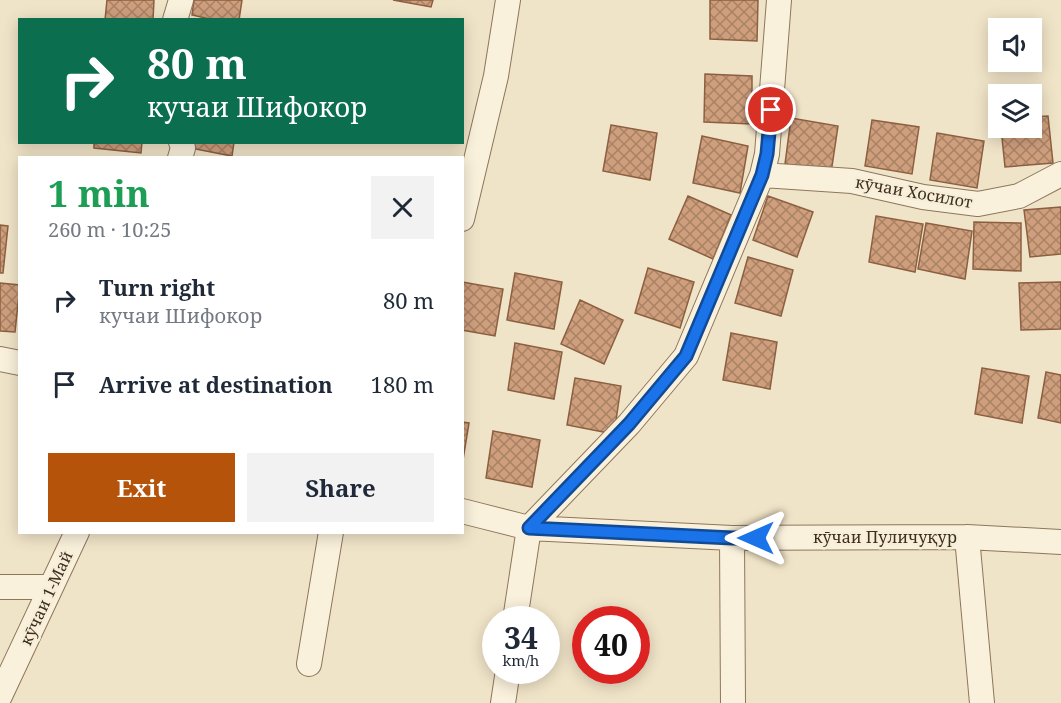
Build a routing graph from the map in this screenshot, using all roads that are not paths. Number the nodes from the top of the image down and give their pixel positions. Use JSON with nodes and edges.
{"nodes":[{"id":1,"x":181,"y":0,"type":"edge"},
{"id":2,"x":508,"y":0,"type":"edge"},
{"id":3,"x":779,"y":0,"type":"edge"},
{"id":4,"x":176,"y":18,"type":"edge"},
{"id":5,"x":1061,"y":174,"type":"edge"},
{"id":6,"x":762,"y":175,"type":"junction"},
{"id":7,"x":464,"y":211,"type":"edge"},
{"id":8,"x":0,"y":358,"type":"edge"},
{"id":9,"x":18,"y":362,"type":"edge"},
{"id":10,"x":464,"y":512,"type":"edge"},
{"id":11,"x":529,"y":528,"type":"junction"},
{"id":12,"x":76,"y":534,"type":"edge"},
{"id":13,"x":332,"y":534,"type":"edge"},
{"id":14,"x":967,"y":537,"type":"junction"},
{"id":15,"x":732,"y":538,"type":"junction"},
{"id":16,"x":1061,"y":542,"type":"edge"},
{"id":17,"x":0,"y":587,"type":"edge"},
{"id":18,"x":50,"y":587,"type":"junction"},
{"id":19,"x":517,"y":606,"type":"edge"},
{"id":20,"x":309,"y":664,"type":"dead end"},
{"id":21,"x":506,"y":684,"type":"edge"},
{"id":22,"x":0,"y":696,"type":"edge"},
{"id":23,"x":503,"y":703,"type":"edge"},
{"id":24,"x":733,"y":703,"type":"edge"},
{"id":25,"x":982,"y":703,"type":"edge"}],
"edges":[{"from":1,"to":4,"type":"street"},
{"from":2,"to":7,"type":"street"},
{"from":3,"to":6,"type":"street"},
{"from":5,"to":6,"type":"street","name":"кӯчаи Хосилот"},
{"from":6,"to":11,"type":"street"},
{"from":8,"to":9,"type":"street"},
{"from":10,"to":11,"type":"street","name":"кӯчаи Пуличуқур"},
{"from":11,"to":15,"type":"street","name":"кӯчаи Пуличуқур"},
{"from":11,"to":19,"type":"street"},
{"from":12,"to":18,"type":"street","name":"кӯчаи 1-Май"},
{"from":13,"to":20,"type":"street"},
{"from":14,"to":15,"type":"street","name":"кӯчаи Пуличуқур"},
{"from":14,"to":16,"type":"street","name":"кӯчаи Пуличуқур"},
{"from":14,"to":25,"type":"street"},
{"from":15,"to":24,"type":"street"},
{"from":17,"to":18,"type":"street"},
{"from":18,"to":22,"type":"street","name":"кӯчаи 1-Май"},
{"from":21,"to":23,"type":"street"}]}
